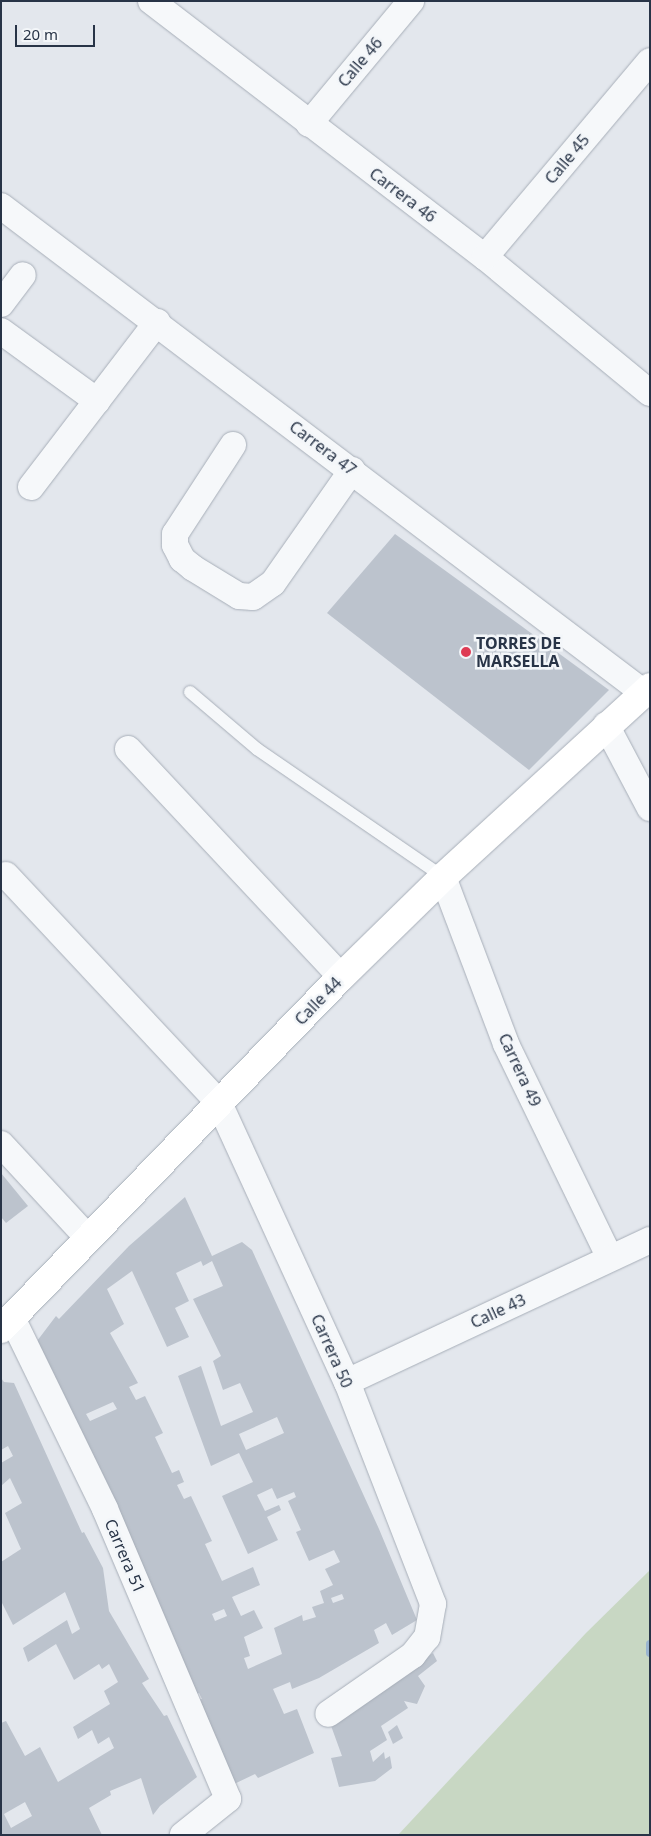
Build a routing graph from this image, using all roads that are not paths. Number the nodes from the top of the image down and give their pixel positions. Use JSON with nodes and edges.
{"nodes":[{"id":1,"x":151,"y":1,"type":"edge"},
{"id":2,"x":411,"y":1,"type":"edge"},
{"id":3,"x":650,"y":61,"type":"edge"},
{"id":4,"x":309,"y":124,"type":"junction"},
{"id":5,"x":1,"y":206,"type":"edge"},
{"id":6,"x":485,"y":257,"type":"junction"},
{"id":7,"x":24,"y":275,"type":"dead end"},
{"id":8,"x":1,"y":304,"type":"edge"},
{"id":9,"x":157,"y":322,"type":"junction"},
{"id":10,"x":1,"y":331,"type":"edge"},
{"id":11,"x":646,"y":384,"type":"edge"},
{"id":12,"x":97,"y":400,"type":"junction"},
{"id":13,"x":233,"y":445,"type":"dead end"},
{"id":14,"x":352,"y":470,"type":"junction"},
{"id":15,"x":31,"y":487,"type":"dead end"},
{"id":16,"x":647,"y":690,"type":"edge"},
{"id":17,"x":190,"y":692,"type":"dead end"},
{"id":18,"x":606,"y":725,"type":"junction"},
{"id":19,"x":128,"y":749,"type":"dead end"},
{"id":20,"x":650,"y":808,"type":"edge"},
{"id":21,"x":6,"y":876,"type":"dead end"},
{"id":22,"x":443,"y":877,"type":"junction"},
{"id":23,"x":341,"y":977,"type":"junction"},
{"id":24,"x":219,"y":1103,"type":"junction"},
{"id":25,"x":1,"y":1144,"type":"edge"},
{"id":26,"x":88,"y":1238,"type":"junction"},
{"id":27,"x":650,"y":1240,"type":"edge"},
{"id":28,"x":610,"y":1258,"type":"junction"},
{"id":29,"x":7,"y":1323,"type":"edge"},
{"id":30,"x":347,"y":1382,"type":"junction"},
{"id":31,"x":328,"y":1714,"type":"dead end"},
{"id":32,"x":183,"y":1835,"type":"edge"}],
"edges":[{"from":1,"to":4,"type":"street","name":"Carrera 46"},
{"from":2,"to":4,"type":"street","name":"Calle 46"},
{"from":3,"to":6,"type":"street","name":"Calle 45"},
{"from":4,"to":6,"type":"street","name":"Carrera 46"},
{"from":5,"to":9,"type":"street","name":"Carrera 47"},
{"from":6,"to":11,"type":"street","name":"Carrera 46"},
{"from":7,"to":8,"type":"street"},
{"from":9,"to":12,"type":"street"},
{"from":9,"to":14,"type":"street","name":"Carrera 47"},
{"from":10,"to":12,"type":"street"},
{"from":12,"to":15,"type":"street"},
{"from":13,"to":14,"type":"street"},
{"from":14,"to":16,"type":"street","name":"Carrera 47"},
{"from":16,"to":18,"type":"main road","name":"Calle 44"},
{"from":17,"to":22,"type":"lane"},
{"from":18,"to":20,"type":"street"},
{"from":18,"to":22,"type":"main road","name":"Calle 44"},
{"from":19,"to":23,"type":"street"},
{"from":21,"to":24,"type":"street","name":"Carrera 50"},
{"from":22,"to":23,"type":"main road","name":"Calle 44"},
{"from":22,"to":28,"type":"street","name":"Carrera 49"},
{"from":23,"to":24,"type":"main road","name":"Calle 44"},
{"from":24,"to":26,"type":"main road","name":"Calle 44"},
{"from":24,"to":30,"type":"street","name":"Carrera 50"},
{"from":25,"to":26,"type":"street"},
{"from":26,"to":29,"type":"main road","name":"Calle 44"},
{"from":27,"to":28,"type":"street","name":"Calle 43"},
{"from":28,"to":30,"type":"street","name":"Calle 43"},
{"from":29,"to":32,"type":"street","name":"Carrera 51"},
{"from":30,"to":31,"type":"street","name":"Carrera 50"}]}
